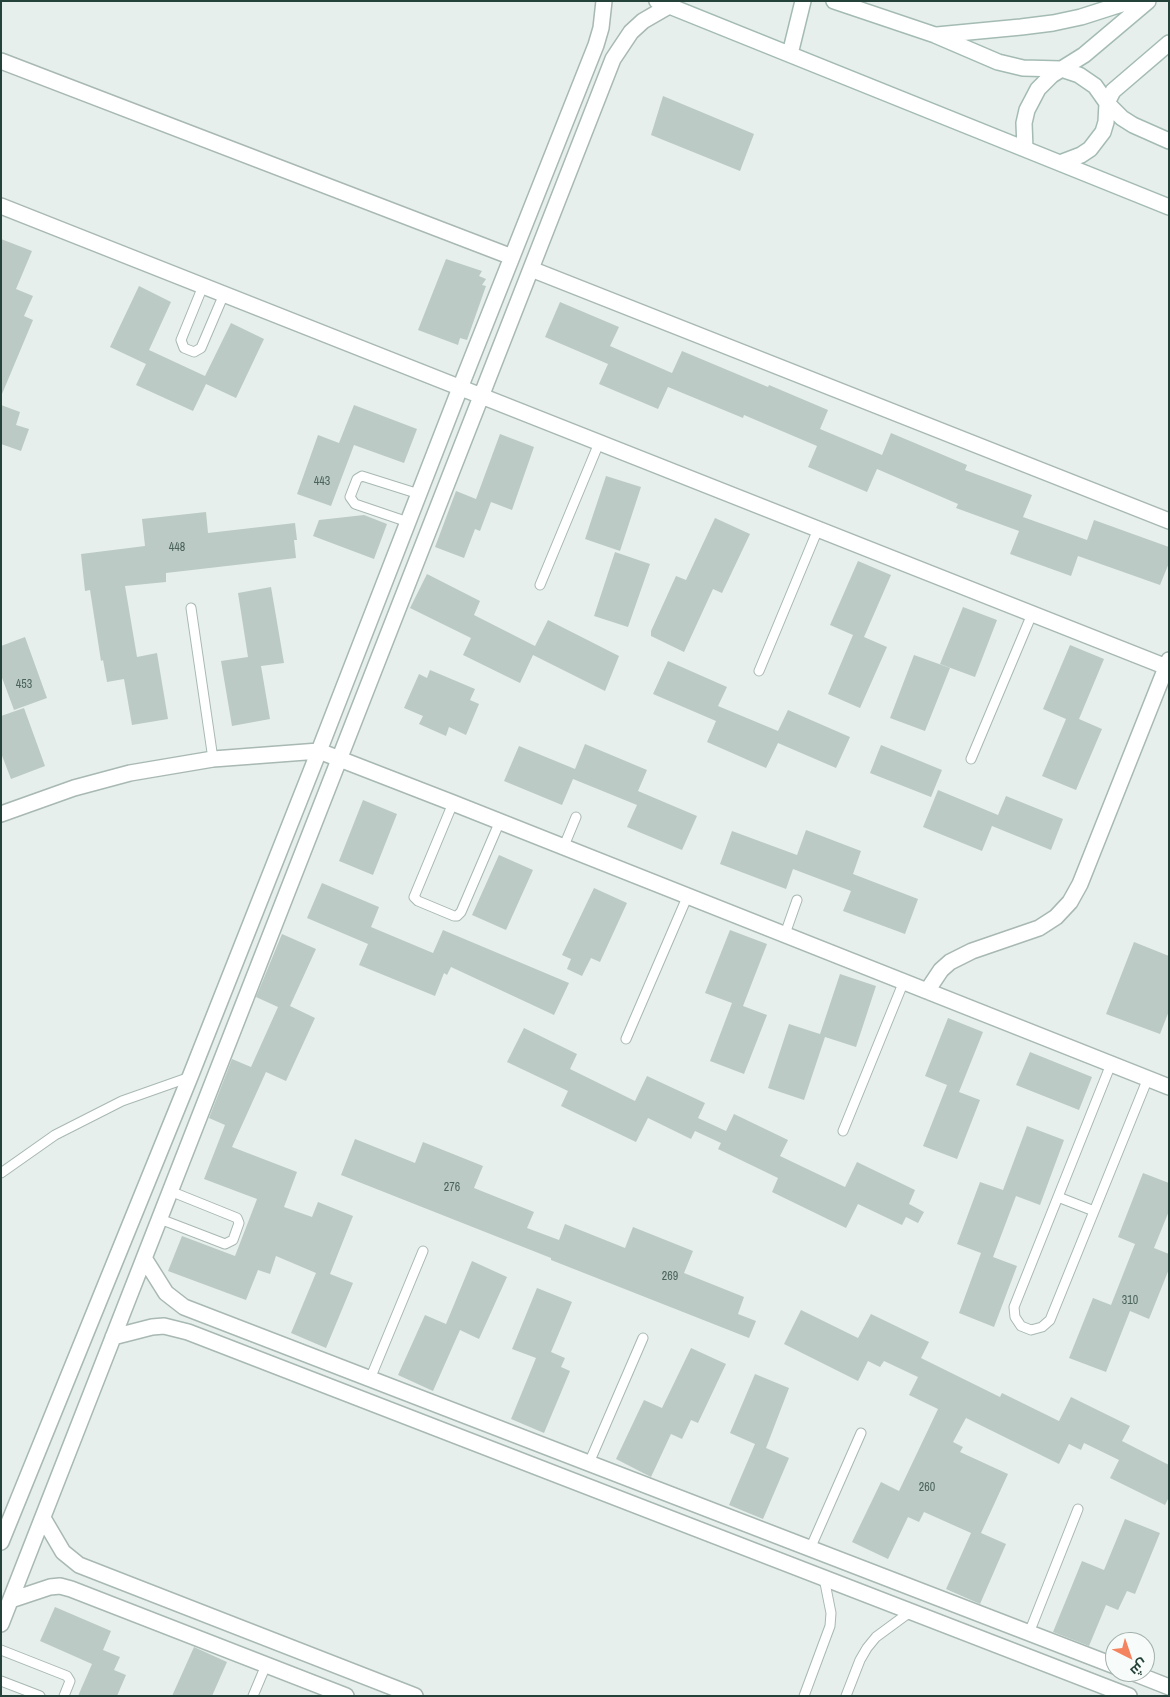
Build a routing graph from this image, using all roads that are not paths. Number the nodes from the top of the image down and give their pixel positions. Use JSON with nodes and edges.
{"nodes":[{"id":1,"x":604,"y":1,"type":"edge"},
{"id":2,"x":803,"y":1,"type":"edge"},
{"id":3,"x":834,"y":1,"type":"edge"},
{"id":4,"x":1131,"y":1,"type":"edge"},
{"id":5,"x":1148,"y":1,"type":"edge"},
{"id":6,"x":663,"y":4,"type":"edge"},
{"id":7,"x":936,"y":35,"type":"junction"},
{"id":8,"x":1169,"y":43,"type":"edge"},
{"id":9,"x":790,"y":54,"type":"junction"},
{"id":10,"x":1,"y":61,"type":"edge"},
{"id":11,"x":1061,"y":69,"type":"junction"},
{"id":12,"x":1107,"y":103,"type":"junction"},
{"id":13,"x":1169,"y":140,"type":"edge"},
{"id":14,"x":1025,"y":149,"type":"junction"},
{"id":15,"x":1060,"y":163,"type":"junction"},
{"id":16,"x":1,"y":206,"type":"edge"},
{"id":17,"x":1169,"y":207,"type":"edge"},
{"id":18,"x":512,"y":257,"type":"junction"},
{"id":19,"x":531,"y":269,"type":"junction"},
{"id":20,"x":203,"y":286,"type":"junction"},
{"id":21,"x":224,"y":294,"type":"junction"},
{"id":22,"x":460,"y":388,"type":"junction"},
{"id":23,"x":482,"y":397,"type":"junction"},
{"id":24,"x":599,"y":443,"type":"junction"},
{"id":25,"x":420,"y":494,"type":"junction"},
{"id":26,"x":1169,"y":521,"type":"edge"},
{"id":27,"x":408,"y":522,"type":"junction"},
{"id":28,"x":818,"y":529,"type":"junction"},
{"id":29,"x":540,"y":585,"type":"dead end"},
{"id":30,"x":191,"y":608,"type":"dead end"},
{"id":31,"x":1032,"y":614,"type":"junction"},
{"id":32,"x":1168,"y":665,"type":"edge"},
{"id":33,"x":759,"y":671,"type":"dead end"},
{"id":34,"x":319,"y":751,"type":"junction"},
{"id":35,"x":213,"y":758,"type":"junction"},
{"id":36,"x":340,"y":758,"type":"junction"},
{"id":37,"x":971,"y":759,"type":"dead end"},
{"id":38,"x":453,"y":802,"type":"junction"},
{"id":39,"x":1,"y":814,"type":"edge"},
{"id":40,"x":576,"y":817,"type":"dead end"},
{"id":41,"x":500,"y":821,"type":"junction"},
{"id":42,"x":564,"y":846,"type":"junction"},
{"id":43,"x":688,"y":896,"type":"junction"},
{"id":44,"x":798,"y":900,"type":"dead end"},
{"id":45,"x":785,"y":934,"type":"junction"},
{"id":46,"x":904,"y":981,"type":"junction"},
{"id":47,"x":927,"y":991,"type":"junction"},
{"id":48,"x":626,"y":1039,"type":"dead end"},
{"id":49,"x":1111,"y":1064,"type":"junction"},
{"id":50,"x":190,"y":1077,"type":"junction"},
{"id":51,"x":1148,"y":1078,"type":"junction"},
{"id":52,"x":1169,"y":1086,"type":"edge"},
{"id":53,"x":843,"y":1131,"type":"dead end"},
{"id":54,"x":1,"y":1173,"type":"edge"},
{"id":55,"x":170,"y":1191,"type":"junction"},
{"id":56,"x":1058,"y":1197,"type":"junction"},
{"id":57,"x":1094,"y":1211,"type":"junction"},
{"id":58,"x":160,"y":1219,"type":"junction"},
{"id":59,"x":423,"y":1251,"type":"dead end"},
{"id":60,"x":144,"y":1258,"type":"junction"},
{"id":61,"x":113,"y":1338,"type":"junction"},
{"id":62,"x":643,"y":1338,"type":"dead end"},
{"id":63,"x":370,"y":1379,"type":"junction"},
{"id":64,"x":861,"y":1433,"type":"dead end"},
{"id":65,"x":589,"y":1463,"type":"junction"},
{"id":66,"x":1078,"y":1509,"type":"dead end"},
{"id":67,"x":43,"y":1518,"type":"junction"},
{"id":68,"x":1,"y":1542,"type":"edge"},
{"id":69,"x":810,"y":1548,"type":"junction"},
{"id":70,"x":824,"y":1578,"type":"junction"},
{"id":71,"x":11,"y":1600,"type":"junction"},
{"id":72,"x":910,"y":1612,"type":"junction"},
{"id":73,"x":1,"y":1624,"type":"edge"},
{"id":74,"x":1029,"y":1633,"type":"junction"},
{"id":75,"x":1,"y":1650,"type":"edge"},
{"id":76,"x":1105,"y":1662,"type":"edge"},
{"id":77,"x":266,"y":1665,"type":"junction"},
{"id":78,"x":1,"y":1681,"type":"edge"},
{"id":79,"x":1155,"y":1681,"type":"edge"},
{"id":80,"x":1169,"y":1687,"type":"edge"},
{"id":81,"x":40,"y":1696,"type":"edge"},
{"id":82,"x":64,"y":1696,"type":"edge"},
{"id":83,"x":253,"y":1696,"type":"edge"},
{"id":84,"x":346,"y":1696,"type":"edge"},
{"id":85,"x":415,"y":1696,"type":"edge"},
{"id":86,"x":804,"y":1696,"type":"edge"},
{"id":87,"x":846,"y":1696,"type":"edge"},
{"id":88,"x":1129,"y":1696,"type":"edge"}],
"edges":[{"from":1,"to":18,"type":"street"},
{"from":2,"to":9,"type":"street"},
{"from":3,"to":7,"type":"street"},
{"from":4,"to":7,"type":"street"},
{"from":5,"to":11,"type":"street"},
{"from":6,"to":9,"type":"street"},
{"from":6,"to":19,"type":"street"},
{"from":7,"to":11,"type":"street"},
{"from":8,"to":12,"type":"street"},
{"from":9,"to":14,"type":"street"},
{"from":10,"to":18,"type":"street"},
{"from":11,"to":12,"type":"street"},
{"from":11,"to":14,"type":"street"},
{"from":12,"to":13,"type":"street"},
{"from":12,"to":15,"type":"street"},
{"from":14,"to":15,"type":"street"},
{"from":15,"to":17,"type":"street"},
{"from":16,"to":20,"type":"street"},
{"from":18,"to":22,"type":"street"},
{"from":19,"to":23,"type":"street"},
{"from":19,"to":26,"type":"street"},
{"from":20,"to":21,"type":"street"},
{"from":20,"to":21,"type":"lane"},
{"from":21,"to":22,"type":"street"},
{"from":22,"to":23,"type":"street"},
{"from":22,"to":25,"type":"street"},
{"from":23,"to":24,"type":"street"},
{"from":23,"to":36,"type":"street"},
{"from":24,"to":28,"type":"street"},
{"from":24,"to":29,"type":"lane"},
{"from":25,"to":27,"type":"street"},
{"from":25,"to":27,"type":"lane"},
{"from":27,"to":34,"type":"street"},
{"from":28,"to":31,"type":"street"},
{"from":28,"to":33,"type":"lane"},
{"from":30,"to":35,"type":"lane"},
{"from":31,"to":32,"type":"street"},
{"from":31,"to":37,"type":"lane"},
{"from":32,"to":47,"type":"street"},
{"from":34,"to":35,"type":"street"},
{"from":34,"to":36,"type":"street"},
{"from":34,"to":50,"type":"street"},
{"from":35,"to":39,"type":"street"},
{"from":36,"to":38,"type":"street"},
{"from":36,"to":55,"type":"street"},
{"from":38,"to":41,"type":"street"},
{"from":38,"to":41,"type":"lane"},
{"from":40,"to":42,"type":"lane"},
{"from":41,"to":42,"type":"street"},
{"from":42,"to":43,"type":"street"},
{"from":43,"to":45,"type":"street"},
{"from":43,"to":48,"type":"lane"},
{"from":44,"to":45,"type":"lane"},
{"from":45,"to":46,"type":"street"},
{"from":46,"to":47,"type":"street"},
{"from":46,"to":53,"type":"lane"},
{"from":47,"to":49,"type":"street"},
{"from":49,"to":51,"type":"street"},
{"from":49,"to":56,"type":"lane"},
{"from":50,"to":54,"type":"lane"},
{"from":50,"to":68,"type":"street"},
{"from":51,"to":52,"type":"street"},
{"from":51,"to":57,"type":"lane"},
{"from":55,"to":58,"type":"street"},
{"from":55,"to":58,"type":"lane"},
{"from":56,"to":57,"type":"lane"},
{"from":56,"to":57,"type":"lane"},
{"from":58,"to":60,"type":"street"},
{"from":59,"to":63,"type":"lane"},
{"from":60,"to":61,"type":"street"},
{"from":60,"to":63,"type":"street"},
{"from":61,"to":67,"type":"street"},
{"from":61,"to":70,"type":"street"},
{"from":62,"to":65,"type":"lane"},
{"from":63,"to":65,"type":"street"},
{"from":64,"to":69,"type":"lane"},
{"from":65,"to":69,"type":"street"},
{"from":66,"to":74,"type":"lane"},
{"from":67,"to":71,"type":"street"},
{"from":67,"to":85,"type":"street"},
{"from":69,"to":74,"type":"street"},
{"from":70,"to":72,"type":"street"},
{"from":70,"to":86,"type":"lane"},
{"from":71,"to":73,"type":"street"},
{"from":71,"to":77,"type":"street"},
{"from":72,"to":87,"type":"lane"},
{"from":72,"to":88,"type":"street"},
{"from":74,"to":76,"type":"street"},
{"from":75,"to":82,"type":"lane"},
{"from":77,"to":83,"type":"lane"},
{"from":77,"to":84,"type":"street"},
{"from":78,"to":81,"type":"lane"},
{"from":79,"to":80,"type":"street"}]}
